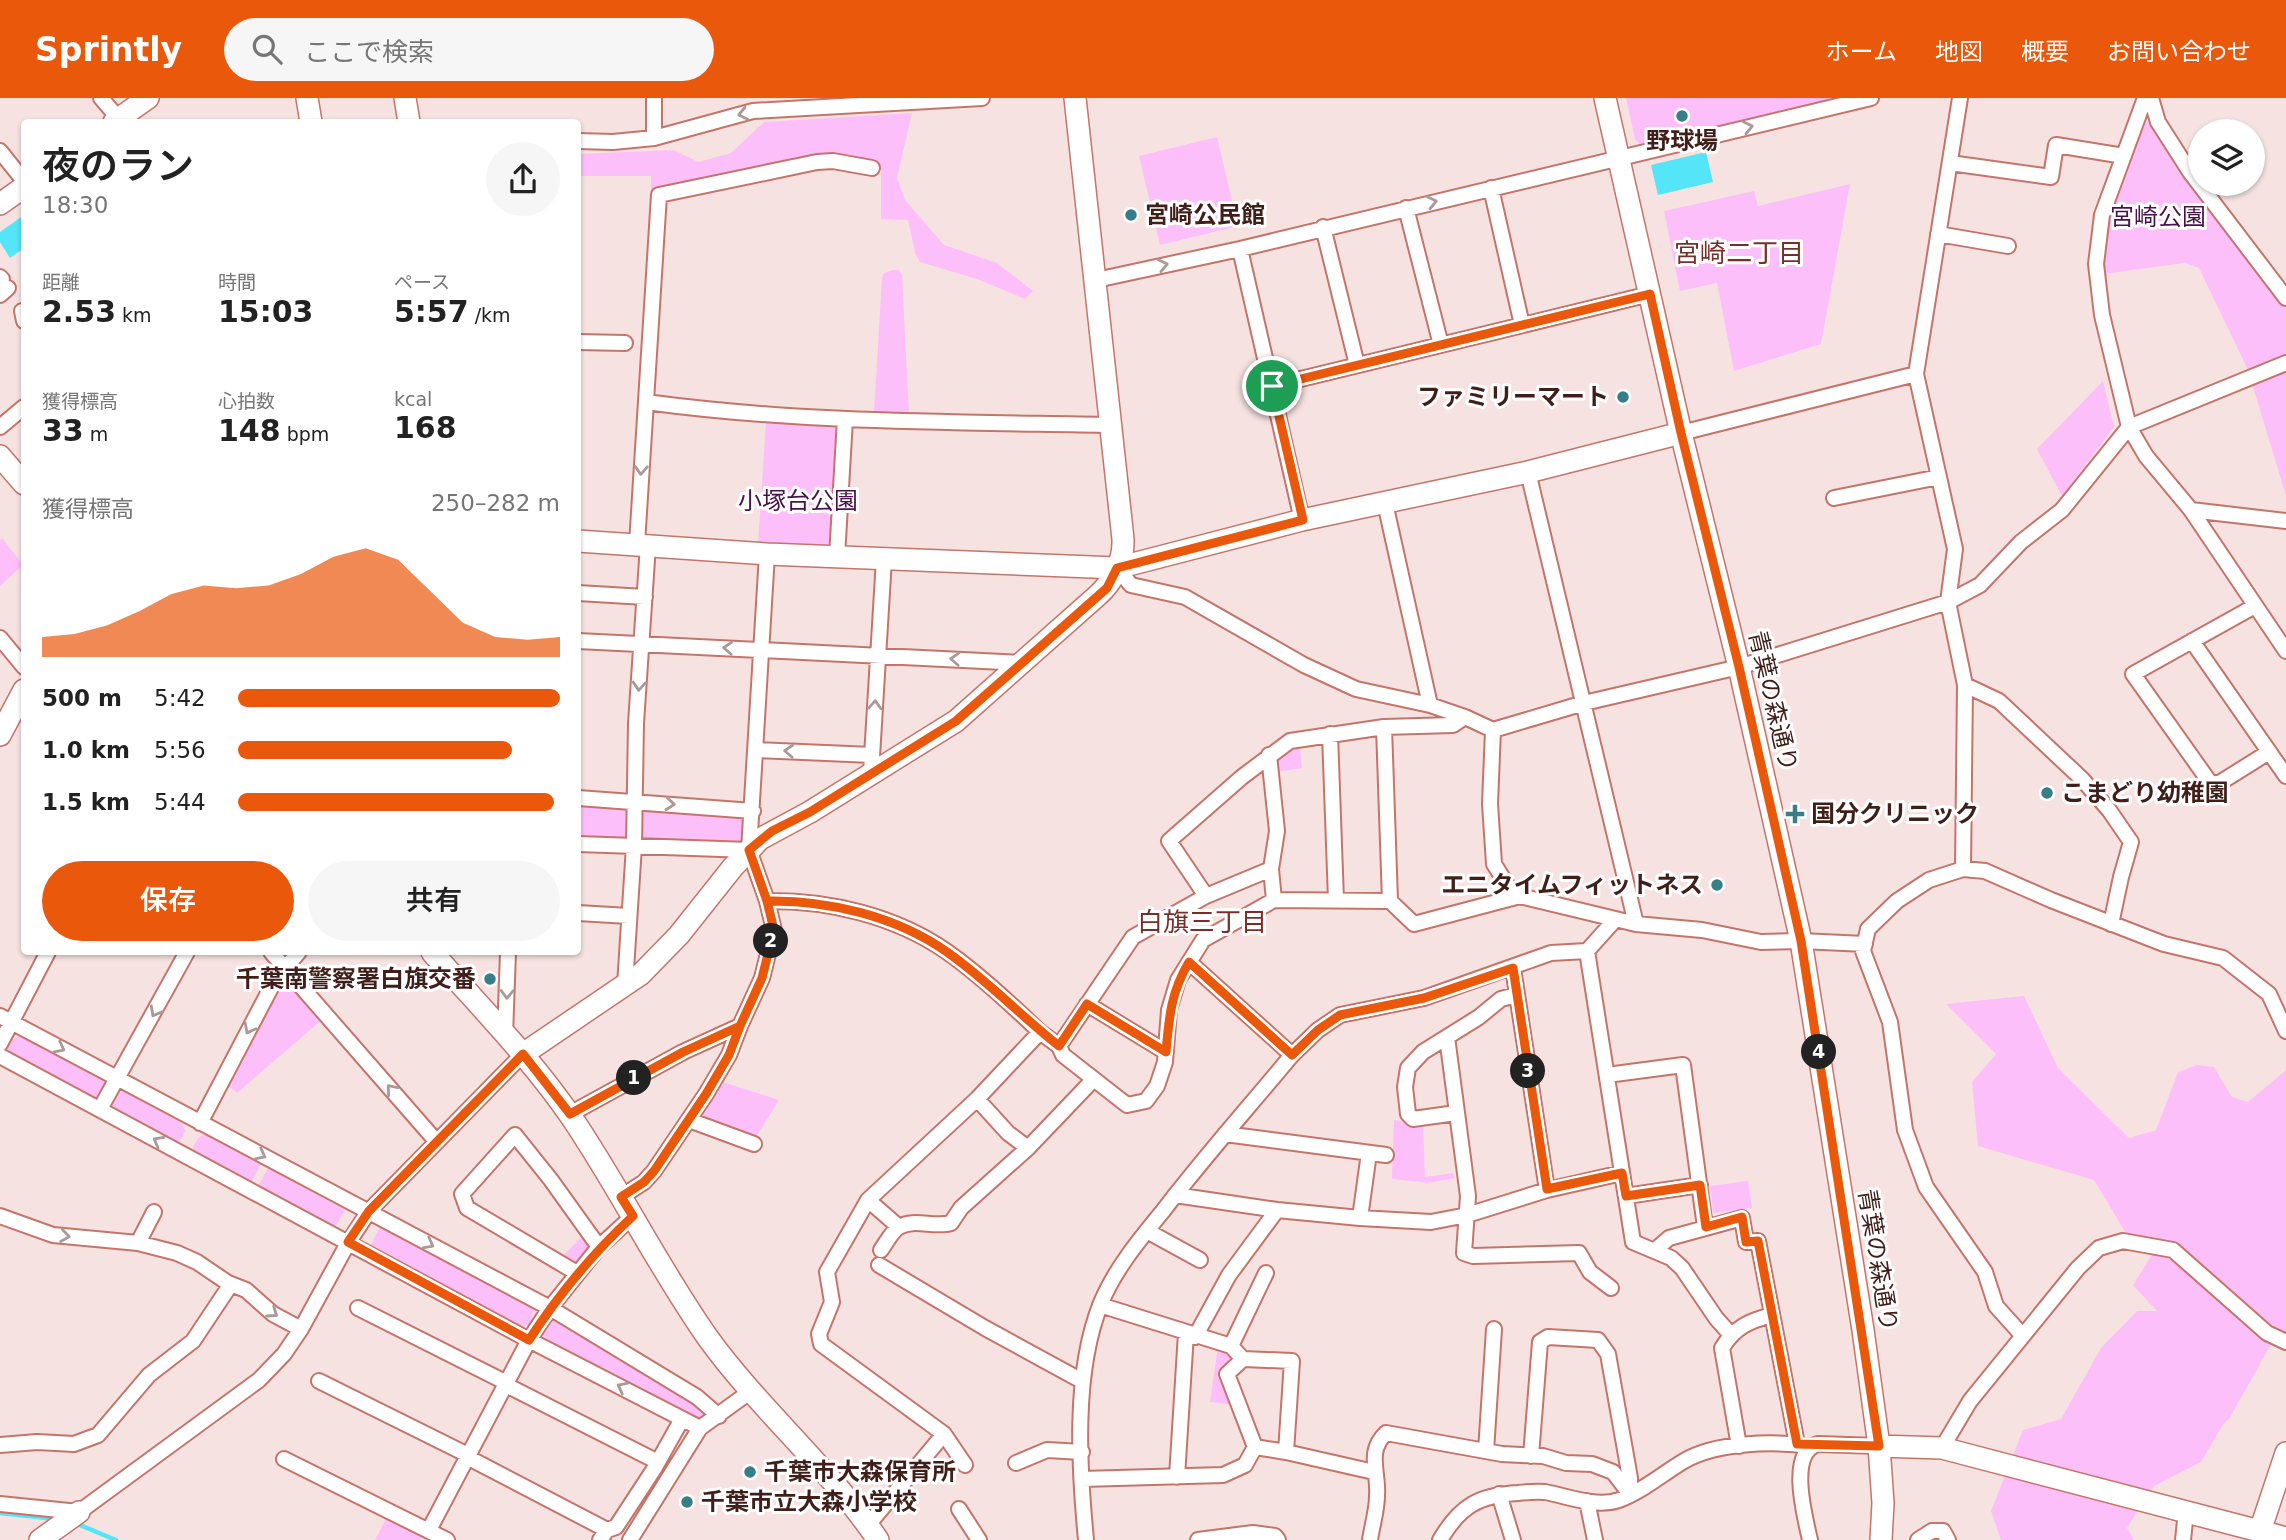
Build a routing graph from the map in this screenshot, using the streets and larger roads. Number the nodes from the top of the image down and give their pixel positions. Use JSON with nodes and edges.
{"nodes":[{"id":1,"x":101,"y":98,"type":"edge"},
{"id":2,"x":148,"y":98,"type":"edge"},
{"id":3,"x":307,"y":98,"type":"edge"},
{"id":4,"x":405,"y":98,"type":"edge"},
{"id":5,"x":654,"y":98,"type":"edge"},
{"id":6,"x":982,"y":98,"type":"edge"},
{"id":7,"x":1075,"y":98,"type":"edge"},
{"id":8,"x":1605,"y":98,"type":"edge"},
{"id":9,"x":1871,"y":98,"type":"edge"},
{"id":10,"x":1960,"y":98,"type":"edge"},
{"id":11,"x":2145,"y":98,"type":"edge"},
{"id":12,"x":2151,"y":98,"type":"edge"},
{"id":13,"x":932,"y":99,"type":"edge"},
{"id":14,"x":818,"y":103,"type":"edge"},
{"id":15,"x":116,"y":119,"type":"edge"},
{"id":16,"x":120,"y":119,"type":"edge"},
{"id":17,"x":310,"y":119,"type":"edge"},
{"id":18,"x":409,"y":119,"type":"edge"},
{"id":19,"x":654,"y":138,"type":"junction"},
{"id":20,"x":581,"y":141,"type":"edge"},
{"id":21,"x":0,"y":151,"type":"edge"},
{"id":22,"x":2124,"y":156,"type":"junction"},
{"id":23,"x":1620,"y":158,"type":"junction"},
{"id":24,"x":1950,"y":163,"type":"junction"},
{"id":25,"x":872,"y":168,"type":"dead end"},
{"id":26,"x":21,"y":177,"type":"edge"},
{"id":27,"x":1491,"y":188,"type":"junction"},
{"id":28,"x":21,"y":189,"type":"edge"},
{"id":29,"x":0,"y":204,"type":"edge"},
{"id":30,"x":1406,"y":208,"type":"junction"},
{"id":31,"x":1323,"y":227,"type":"junction"},
{"id":32,"x":1938,"y":234,"type":"junction"},
{"id":33,"x":2008,"y":246,"type":"dead end"},
{"id":34,"x":1240,"y":249,"type":"junction"},
{"id":35,"x":1096,"y":280,"type":"junction"},
{"id":36,"x":1650,"y":294,"type":"junction"},
{"id":37,"x":2286,"y":298,"type":"edge"},
{"id":38,"x":1522,"y":325,"type":"junction"},
{"id":39,"x":581,"y":342,"type":"edge"},
{"id":40,"x":625,"y":343,"type":"dead end"},
{"id":41,"x":1441,"y":345,"type":"junction"},
{"id":42,"x":2286,"y":363,"type":"edge"},
{"id":43,"x":1357,"y":365,"type":"junction"},
{"id":44,"x":1916,"y":374,"type":"junction"},
{"id":45,"x":1272,"y":386,"type":"junction"},
{"id":46,"x":646,"y":402,"type":"junction"},
{"id":47,"x":21,"y":410,"type":"edge"},
{"id":48,"x":845,"y":419,"type":"junction"},
{"id":49,"x":1111,"y":425,"type":"junction"},
{"id":50,"x":2129,"y":427,"type":"junction"},
{"id":51,"x":0,"y":428,"type":"edge"},
{"id":52,"x":1681,"y":433,"type":"junction"},
{"id":53,"x":0,"y":456,"type":"edge"},
{"id":54,"x":1528,"y":472,"type":"junction"},
{"id":55,"x":1939,"y":477,"type":"junction"},
{"id":56,"x":21,"y":480,"type":"edge"},
{"id":57,"x":1834,"y":498,"type":"dead end"},
{"id":58,"x":1385,"y":503,"type":"junction"},
{"id":59,"x":2191,"y":510,"type":"junction"},
{"id":60,"x":1303,"y":520,"type":"junction"},
{"id":61,"x":2286,"y":521,"type":"edge"},
{"id":62,"x":581,"y":541,"type":"edge"},
{"id":63,"x":643,"y":544,"type":"junction"},
{"id":64,"x":768,"y":554,"type":"junction"},
{"id":65,"x":837,"y":557,"type":"junction"},
{"id":66,"x":884,"y":559,"type":"junction"},
{"id":67,"x":1117,"y":568,"type":"junction"},
{"id":68,"x":581,"y":593,"type":"edge"},
{"id":69,"x":645,"y":597,"type":"junction"},
{"id":70,"x":1948,"y":602,"type":"junction"},
{"id":71,"x":2255,"y":606,"type":"junction"},
{"id":72,"x":0,"y":638,"type":"edge"},
{"id":73,"x":581,"y":641,"type":"edge"},
{"id":74,"x":2192,"y":641,"type":"junction"},
{"id":75,"x":642,"y":643,"type":"junction"},
{"id":76,"x":761,"y":650,"type":"junction"},
{"id":77,"x":2286,"y":651,"type":"edge"},
{"id":78,"x":878,"y":655,"type":"junction"},
{"id":79,"x":21,"y":663,"type":"edge"},
{"id":80,"x":1023,"y":663,"type":"junction"},
{"id":81,"x":1739,"y":667,"type":"junction"},
{"id":82,"x":1965,"y":685,"type":"junction"},
{"id":83,"x":21,"y":696,"type":"edge"},
{"id":84,"x":1584,"y":703,"type":"junction"},
{"id":85,"x":1430,"y":705,"type":"junction"},
{"id":86,"x":1465,"y":717,"type":"junction"},
{"id":87,"x":1384,"y":727,"type":"junction"},
{"id":88,"x":1493,"y":730,"type":"junction"},
{"id":89,"x":1330,"y":734,"type":"junction"},
{"id":90,"x":0,"y":735,"type":"edge"},
{"id":91,"x":755,"y":750,"type":"junction"},
{"id":92,"x":2269,"y":752,"type":"junction"},
{"id":93,"x":1269,"y":755,"type":"junction"},
{"id":94,"x":872,"y":764,"type":"junction"},
{"id":95,"x":2286,"y":776,"type":"edge"},
{"id":96,"x":581,"y":798,"type":"edge"},
{"id":97,"x":634,"y":801,"type":"junction"},
{"id":98,"x":752,"y":811,"type":"junction"},
{"id":99,"x":581,"y":844,"type":"edge"},
{"id":100,"x":634,"y":846,"type":"junction"},
{"id":101,"x":749,"y":850,"type":"junction"},
{"id":102,"x":1272,"y":869,"type":"junction"},
{"id":103,"x":1963,"y":870,"type":"junction"},
{"id":104,"x":1206,"y":896,"type":"junction"},
{"id":105,"x":1520,"y":896,"type":"junction"},
{"id":106,"x":1273,"y":900,"type":"junction"},
{"id":107,"x":1336,"y":900,"type":"junction"},
{"id":108,"x":767,"y":901,"type":"junction"},
{"id":109,"x":1390,"y":901,"type":"junction"},
{"id":110,"x":581,"y":913,"type":"edge"},
{"id":111,"x":629,"y":916,"type":"junction"},
{"id":112,"x":1614,"y":921,"type":"junction"},
{"id":113,"x":1636,"y":924,"type":"junction"},
{"id":114,"x":2111,"y":924,"type":"junction"},
{"id":115,"x":1801,"y":941,"type":"junction"},
{"id":116,"x":1865,"y":944,"type":"junction"},
{"id":117,"x":1587,"y":951,"type":"junction"},
{"id":118,"x":46,"y":955,"type":"edge"},
{"id":119,"x":185,"y":955,"type":"edge"},
{"id":120,"x":274,"y":955,"type":"edge"},
{"id":121,"x":296,"y":955,"type":"edge"},
{"id":122,"x":435,"y":955,"type":"edge"},
{"id":123,"x":508,"y":955,"type":"edge"},
{"id":124,"x":1189,"y":962,"type":"junction"},
{"id":125,"x":284,"y":967,"type":"junction"},
{"id":126,"x":1513,"y":968,"type":"junction"},
{"id":127,"x":625,"y":985,"type":"junction"},
{"id":128,"x":1516,"y":995,"type":"junction"},
{"id":129,"x":1087,"y":1004,"type":"junction"},
{"id":130,"x":6,"y":1019,"type":"edge"},
{"id":131,"x":740,"y":1026,"type":"junction"},
{"id":132,"x":2286,"y":1031,"type":"edge"},
{"id":133,"x":1040,"y":1032,"type":"junction"},
{"id":134,"x":505,"y":1036,"type":"junction"},
{"id":135,"x":1447,"y":1037,"type":"junction"},
{"id":136,"x":0,"y":1044,"type":"edge"},
{"id":137,"x":1059,"y":1046,"type":"junction"},
{"id":138,"x":1166,"y":1052,"type":"junction"},
{"id":139,"x":523,"y":1054,"type":"junction"},
{"id":140,"x":1292,"y":1055,"type":"junction"},
{"id":141,"x":0,"y":1056,"type":"edge"},
{"id":142,"x":1607,"y":1075,"type":"junction"},
{"id":143,"x":118,"y":1078,"type":"junction"},
{"id":144,"x":1093,"y":1080,"type":"junction"},
{"id":145,"x":977,"y":1099,"type":"junction"},
{"id":146,"x":100,"y":1109,"type":"junction"},
{"id":147,"x":1456,"y":1113,"type":"junction"},
{"id":148,"x":570,"y":1114,"type":"junction"},
{"id":149,"x":689,"y":1120,"type":"junction"},
{"id":150,"x":200,"y":1124,"type":"junction"},
{"id":151,"x":1226,"y":1134,"type":"junction"},
{"id":152,"x":436,"y":1141,"type":"junction"},
{"id":153,"x":754,"y":1144,"type":"dead end"},
{"id":154,"x":1028,"y":1148,"type":"junction"},
{"id":155,"x":1369,"y":1153,"type":"junction"},
{"id":156,"x":1385,"y":1155,"type":"dead end"},
{"id":157,"x":1622,"y":1173,"type":"junction"},
{"id":158,"x":1700,"y":1185,"type":"junction"},
{"id":159,"x":1547,"y":1189,"type":"junction"},
{"id":160,"x":1175,"y":1195,"type":"junction"},
{"id":161,"x":1626,"y":1196,"type":"junction"},
{"id":162,"x":621,"y":1197,"type":"junction"},
{"id":163,"x":867,"y":1200,"type":"junction"},
{"id":164,"x":1277,"y":1210,"type":"junction"},
{"id":165,"x":369,"y":1211,"type":"junction"},
{"id":166,"x":154,"y":1212,"type":"dead end"},
{"id":167,"x":1467,"y":1215,"type":"junction"},
{"id":168,"x":0,"y":1216,"type":"edge"},
{"id":169,"x":633,"y":1216,"type":"junction"},
{"id":170,"x":1360,"y":1218,"type":"junction"},
{"id":171,"x":899,"y":1227,"type":"junction"},
{"id":172,"x":1706,"y":1227,"type":"junction"},
{"id":173,"x":1147,"y":1231,"type":"junction"},
{"id":174,"x":348,"y":1242,"type":"junction"},
{"id":175,"x":138,"y":1243,"type":"junction"},
{"id":176,"x":599,"y":1247,"type":"junction"},
{"id":177,"x":881,"y":1250,"type":"dead end"},
{"id":178,"x":1654,"y":1251,"type":"junction"},
{"id":179,"x":1200,"y":1260,"type":"dead end"},
{"id":180,"x":879,"y":1265,"type":"dead end"},
{"id":181,"x":577,"y":1273,"type":"junction"},
{"id":182,"x":1266,"y":1273,"type":"dead end"},
{"id":183,"x":231,"y":1284,"type":"junction"},
{"id":184,"x":1611,"y":1288,"type":"dead end"},
{"id":185,"x":1100,"y":1305,"type":"junction"},
{"id":186,"x":358,"y":1308,"type":"dead end"},
{"id":187,"x":550,"y":1308,"type":"junction"},
{"id":188,"x":1772,"y":1315,"type":"junction"},
{"id":189,"x":301,"y":1329,"type":"junction"},
{"id":190,"x":1494,"y":1329,"type":"dead end"},
{"id":191,"x":1191,"y":1335,"type":"junction"},
{"id":192,"x":1731,"y":1335,"type":"junction"},
{"id":193,"x":2023,"y":1336,"type":"junction"},
{"id":194,"x":529,"y":1340,"type":"junction"},
{"id":195,"x":2286,"y":1342,"type":"edge"},
{"id":196,"x":1231,"y":1346,"type":"junction"},
{"id":197,"x":1242,"y":1359,"type":"junction"},
{"id":198,"x":319,"y":1381,"type":"dead end"},
{"id":199,"x":1082,"y":1381,"type":"junction"},
{"id":200,"x":506,"y":1384,"type":"junction"},
{"id":201,"x":751,"y":1391,"type":"junction"},
{"id":202,"x":719,"y":1416,"type":"junction"},
{"id":203,"x":682,"y":1419,"type":"junction"},
{"id":204,"x":700,"y":1428,"type":"junction"},
{"id":205,"x":944,"y":1434,"type":"junction"},
{"id":206,"x":0,"y":1445,"type":"edge"},
{"id":207,"x":1804,"y":1445,"type":"junction"},
{"id":208,"x":1739,"y":1446,"type":"junction"},
{"id":209,"x":1879,"y":1446,"type":"junction"},
{"id":210,"x":1255,"y":1447,"type":"junction"},
{"id":211,"x":1942,"y":1448,"type":"junction"},
{"id":212,"x":1486,"y":1451,"type":"junction"},
{"id":213,"x":1082,"y":1452,"type":"junction"},
{"id":214,"x":1286,"y":1452,"type":"junction"},
{"id":215,"x":2286,"y":1453,"type":"edge"},
{"id":216,"x":468,"y":1456,"type":"junction"},
{"id":217,"x":1531,"y":1456,"type":"junction"},
{"id":218,"x":284,"y":1458,"type":"dead end"},
{"id":219,"x":658,"y":1462,"type":"junction"},
{"id":220,"x":1016,"y":1463,"type":"dead end"},
{"id":221,"x":965,"y":1465,"type":"dead end"},
{"id":222,"x":1374,"y":1472,"type":"junction"},
{"id":223,"x":1177,"y":1477,"type":"junction"},
{"id":224,"x":1082,"y":1479,"type":"junction"},
{"id":225,"x":1630,"y":1493,"type":"junction"},
{"id":226,"x":1499,"y":1494,"type":"junction"},
{"id":227,"x":1587,"y":1501,"type":"junction"},
{"id":228,"x":0,"y":1504,"type":"edge"},
{"id":229,"x":959,"y":1509,"type":"dead end"},
{"id":230,"x":2186,"y":1511,"type":"junction"},
{"id":231,"x":79,"y":1512,"type":"junction"},
{"id":232,"x":429,"y":1530,"type":"junction"},
{"id":233,"x":2260,"y":1531,"type":"junction"},
{"id":234,"x":873,"y":1533,"type":"edge"},
{"id":235,"x":603,"y":1535,"type":"edge"},
{"id":236,"x":46,"y":1538,"type":"edge"},
{"id":237,"x":2286,"y":1538,"type":"edge"},
{"id":238,"x":1886,"y":1539,"type":"edge"},
{"id":239,"x":447,"y":1540,"type":"edge"},
{"id":240,"x":630,"y":1540,"type":"edge"},
{"id":241,"x":979,"y":1540,"type":"edge"},
{"id":242,"x":1086,"y":1540,"type":"edge"},
{"id":243,"x":1198,"y":1540,"type":"edge"},
{"id":244,"x":1278,"y":1540,"type":"edge"},
{"id":245,"x":1370,"y":1540,"type":"edge"},
{"id":246,"x":1440,"y":1540,"type":"edge"},
{"id":247,"x":1513,"y":1540,"type":"edge"},
{"id":248,"x":1595,"y":1540,"type":"edge"},
{"id":249,"x":1810,"y":1540,"type":"edge"},
{"id":250,"x":1918,"y":1540,"type":"edge"},
{"id":251,"x":1948,"y":1540,"type":"edge"},
{"id":252,"x":2183,"y":1540,"type":"edge"}],
"edges":[{"from":1,"to":15,"type":"street"},
{"from":2,"to":16,"type":"street"},
{"from":3,"to":17,"type":"street"},
{"from":4,"to":18,"type":"street"},
{"from":5,"to":19,"type":"street"},
{"from":6,"to":13,"type":"street"},
{"from":7,"to":35,"type":"street"},
{"from":8,"to":23,"type":"street","name":"青葉の森通り"},
{"from":23,"to":9,"type":"street","one_way":true},
{"from":10,"to":24,"type":"street"},
{"from":11,"to":22,"type":"street"},
{"from":12,"to":37,"type":"street"},
{"from":13,"to":14,"type":"street"},
{"from":14,"to":19,"type":"street","one_way":true},
{"from":19,"to":20,"type":"street"},
{"from":21,"to":26,"type":"street"},
{"from":22,"to":24,"type":"street"},
{"from":22,"to":50,"type":"street"},
{"from":23,"to":27,"type":"street"},
{"from":23,"to":36,"type":"street","name":"青葉の森通り"},
{"from":24,"to":32,"type":"street"},
{"from":25,"to":46,"type":"street"},
{"from":30,"to":27,"type":"street","one_way":true},
{"from":27,"to":38,"type":"street"},
{"from":28,"to":29,"type":"street"},
{"from":30,"to":31,"type":"street"},
{"from":30,"to":41,"type":"street"},
{"from":31,"to":34,"type":"street"},
{"from":31,"to":43,"type":"street"},
{"from":32,"to":33,"type":"street"},
{"from":32,"to":44,"type":"street"},
{"from":35,"to":34,"type":"street","one_way":true},
{"from":34,"to":45,"type":"street"},
{"from":35,"to":49,"type":"street"},
{"from":36,"to":38,"type":"street"},
{"from":36,"to":52,"type":"street","name":"青葉の森通り"},
{"from":38,"to":41,"type":"street"},
{"from":39,"to":40,"type":"street"},
{"from":41,"to":43,"type":"street"},
{"from":42,"to":50,"type":"street"},
{"from":43,"to":45,"type":"street"},
{"from":44,"to":52,"type":"street"},
{"from":44,"to":55,"type":"street"},
{"from":45,"to":60,"type":"street"},
{"from":46,"to":48,"type":"street"},
{"from":46,"to":63,"type":"street","one_way":true},
{"from":47,"to":51,"type":"street"},
{"from":48,"to":49,"type":"street"},
{"from":48,"to":65,"type":"street"},
{"from":49,"to":67,"type":"street"},
{"from":50,"to":59,"type":"street"},
{"from":50,"to":70,"type":"street"},
{"from":52,"to":54,"type":"street"},
{"from":52,"to":81,"type":"street","name":"青葉の森通り"},
{"from":53,"to":56,"type":"street"},
{"from":54,"to":58,"type":"street"},
{"from":54,"to":84,"type":"street"},
{"from":55,"to":57,"type":"street"},
{"from":55,"to":70,"type":"street"},
{"from":58,"to":60,"type":"street"},
{"from":58,"to":85,"type":"street"},
{"from":59,"to":61,"type":"street"},
{"from":59,"to":71,"type":"street"},
{"from":60,"to":67,"type":"street"},
{"from":62,"to":63,"type":"street"},
{"from":63,"to":64,"type":"street"},
{"from":63,"to":69,"type":"street"},
{"from":64,"to":65,"type":"street"},
{"from":64,"to":76,"type":"street"},
{"from":65,"to":66,"type":"street"},
{"from":66,"to":67,"type":"street"},
{"from":66,"to":78,"type":"street"},
{"from":67,"to":80,"type":"street"},
{"from":67,"to":85,"type":"street"},
{"from":68,"to":69,"type":"street"},
{"from":69,"to":75,"type":"street"},
{"from":70,"to":81,"type":"street"},
{"from":70,"to":82,"type":"street"},
{"from":71,"to":74,"type":"street"},
{"from":71,"to":77,"type":"street"},
{"from":72,"to":79,"type":"street"},
{"from":73,"to":75,"type":"street"},
{"from":74,"to":92,"type":"street"},
{"from":74,"to":92,"type":"street"},
{"from":76,"to":75,"type":"street","one_way":true},
{"from":75,"to":97,"type":"street","one_way":true},
{"from":76,"to":78,"type":"street"},
{"from":76,"to":91,"type":"street"},
{"from":80,"to":78,"type":"street","one_way":true},
{"from":94,"to":78,"type":"street","one_way":true},
{"from":80,"to":94,"type":"street"},
{"from":81,"to":84,"type":"street"},
{"from":81,"to":115,"type":"street","name":"青葉の森通り"},
{"from":82,"to":103,"type":"street"},
{"from":82,"to":114,"type":"street"},
{"from":83,"to":90,"type":"street"},
{"from":84,"to":88,"type":"street"},
{"from":84,"to":113,"type":"street"},
{"from":85,"to":86,"type":"street"},
{"from":86,"to":87,"type":"street"},
{"from":86,"to":88,"type":"street"},
{"from":87,"to":89,"type":"street"},
{"from":87,"to":109,"type":"street"},
{"from":88,"to":105,"type":"street"},
{"from":89,"to":93,"type":"street"},
{"from":89,"to":107,"type":"street"},
{"from":94,"to":91,"type":"street","one_way":true},
{"from":91,"to":98,"type":"street"},
{"from":92,"to":95,"type":"street"},
{"from":93,"to":102,"type":"street"},
{"from":93,"to":104,"type":"street"},
{"from":94,"to":101,"type":"street"},
{"from":96,"to":97,"type":"street"},
{"from":97,"to":98,"type":"street","one_way":true},
{"from":97,"to":100,"type":"street"},
{"from":98,"to":101,"type":"street"},
{"from":99,"to":100,"type":"street"},
{"from":100,"to":101,"type":"street"},
{"from":100,"to":111,"type":"street"},
{"from":101,"to":108,"type":"street"},
{"from":101,"to":127,"type":"street"},
{"from":102,"to":104,"type":"street"},
{"from":102,"to":106,"type":"street"},
{"from":103,"to":114,"type":"street"},
{"from":103,"to":116,"type":"street"},
{"from":104,"to":129,"type":"street"},
{"from":105,"to":109,"type":"street"},
{"from":105,"to":112,"type":"street"},
{"from":106,"to":107,"type":"street"},
{"from":106,"to":124,"type":"street"},
{"from":107,"to":109,"type":"street"},
{"from":108,"to":131,"type":"street"},
{"from":108,"to":133,"type":"street"},
{"from":110,"to":111,"type":"street"},
{"from":111,"to":127,"type":"street"},
{"from":112,"to":113,"type":"street"},
{"from":112,"to":117,"type":"street"},
{"from":113,"to":115,"type":"street"},
{"from":114,"to":132,"type":"street"},
{"from":115,"to":116,"type":"street"},
{"from":115,"to":209,"type":"street","name":"青葉の森通り"},
{"from":116,"to":193,"type":"street"},
{"from":117,"to":126,"type":"street"},
{"from":117,"to":142,"type":"street"},
{"from":118,"to":130,"type":"street"},
{"from":119,"to":143,"type":"street","one_way":true},
{"from":120,"to":125,"type":"street"},
{"from":121,"to":125,"type":"street"},
{"from":122,"to":134,"type":"street"},
{"from":123,"to":134,"type":"street","one_way":true},
{"from":124,"to":138,"type":"street"},
{"from":124,"to":140,"type":"street"},
{"from":125,"to":150,"type":"street","one_way":true},
{"from":152,"to":125,"type":"street","one_way":true},
{"from":126,"to":128,"type":"street"},
{"from":126,"to":140,"type":"street"},
{"from":127,"to":139,"type":"street"},
{"from":128,"to":135,"type":"street"},
{"from":128,"to":159,"type":"street"},
{"from":129,"to":137,"type":"street"},
{"from":129,"to":138,"type":"street"},
{"from":130,"to":136,"type":"street"},
{"from":130,"to":143,"type":"street","one_way":true},
{"from":131,"to":148,"type":"street"},
{"from":131,"to":149,"type":"street"},
{"from":133,"to":137,"type":"street"},
{"from":133,"to":145,"type":"street"},
{"from":134,"to":139,"type":"street"},
{"from":135,"to":147,"type":"street"},
{"from":135,"to":147,"type":"street"},
{"from":137,"to":144,"type":"street"},
{"from":138,"to":144,"type":"street"},
{"from":139,"to":148,"type":"street"},
{"from":139,"to":152,"type":"street"},
{"from":140,"to":151,"type":"street"},
{"from":141,"to":146,"type":"street"},
{"from":142,"to":157,"type":"street"},
{"from":142,"to":158,"type":"street"},
{"from":143,"to":146,"type":"street"},
{"from":143,"to":150,"type":"street"},
{"from":144,"to":154,"type":"street"},
{"from":145,"to":154,"type":"street"},
{"from":145,"to":163,"type":"street"},
{"from":174,"to":146,"type":"street","one_way":true},
{"from":147,"to":167,"type":"street"},
{"from":148,"to":162,"type":"street"},
{"from":149,"to":153,"type":"street"},
{"from":149,"to":162,"type":"street"},
{"from":150,"to":165,"type":"street","one_way":true},
{"from":151,"to":155,"type":"street"},
{"from":151,"to":160,"type":"street"},
{"from":152,"to":165,"type":"street"},
{"from":154,"to":171,"type":"street"},
{"from":155,"to":156,"type":"street"},
{"from":155,"to":170,"type":"street"},
{"from":157,"to":159,"type":"street"},
{"from":157,"to":161,"type":"street"},
{"from":158,"to":161,"type":"street"},
{"from":158,"to":172,"type":"street"},
{"from":159,"to":167,"type":"street"},
{"from":160,"to":164,"type":"street"},
{"from":160,"to":173,"type":"street"},
{"from":161,"to":178,"type":"street"},
{"from":162,"to":169,"type":"street"},
{"from":163,"to":171,"type":"street"},
{"from":163,"to":205,"type":"street"},
{"from":164,"to":170,"type":"street"},
{"from":164,"to":191,"type":"street"},
{"from":165,"to":174,"type":"street"},
{"from":165,"to":187,"type":"street","one_way":true},
{"from":166,"to":175,"type":"street"},
{"from":167,"to":170,"type":"street"},
{"from":167,"to":184,"type":"street"},
{"from":168,"to":175,"type":"street","one_way":true},
{"from":169,"to":176,"type":"street"},
{"from":169,"to":201,"type":"street"},
{"from":171,"to":177,"type":"street"},
{"from":172,"to":178,"type":"street"},
{"from":172,"to":188,"type":"street"},
{"from":173,"to":179,"type":"street"},
{"from":173,"to":185,"type":"street"},
{"from":174,"to":189,"type":"street"},
{"from":174,"to":194,"type":"street"},
{"from":175,"to":183,"type":"street"},
{"from":176,"to":181,"type":"street"},
{"from":176,"to":181,"type":"street"},
{"from":178,"to":192,"type":"street"},
{"from":180,"to":199,"type":"street"},
{"from":181,"to":187,"type":"street"},
{"from":182,"to":196,"type":"street"},
{"from":183,"to":189,"type":"street","one_way":true},
{"from":183,"to":206,"type":"street"},
{"from":185,"to":191,"type":"street"},
{"from":185,"to":199,"type":"street"},
{"from":186,"to":200,"type":"street"},
{"from":187,"to":194,"type":"street"},
{"from":187,"to":202,"type":"street"},
{"from":188,"to":192,"type":"street"},
{"from":188,"to":207,"type":"street"},
{"from":189,"to":231,"type":"street"},
{"from":190,"to":212,"type":"street"},
{"from":191,"to":196,"type":"street"},
{"from":191,"to":223,"type":"street"},
{"from":192,"to":208,"type":"street"},
{"from":193,"to":195,"type":"street"},
{"from":193,"to":211,"type":"street"},
{"from":194,"to":200,"type":"street"},
{"from":203,"to":194,"type":"street","one_way":true},
{"from":196,"to":197,"type":"street"},
{"from":197,"to":210,"type":"street"},
{"from":197,"to":214,"type":"street"},
{"from":198,"to":216,"type":"street"},
{"from":199,"to":213,"type":"street"},
{"from":200,"to":216,"type":"street"},
{"from":200,"to":219,"type":"street"},
{"from":201,"to":202,"type":"street"},
{"from":201,"to":234,"type":"street"},
{"from":202,"to":204,"type":"street"},
{"from":203,"to":204,"type":"street"},
{"from":203,"to":219,"type":"street"},
{"from":204,"to":240,"type":"street"},
{"from":205,"to":221,"type":"street"},
{"from":205,"to":234,"type":"street"},
{"from":207,"to":208,"type":"street"},
{"from":207,"to":209,"type":"street"},
{"from":207,"to":249,"type":"street"},
{"from":208,"to":225,"type":"street"},
{"from":209,"to":211,"type":"street"},
{"from":209,"to":238,"type":"street","name":"青葉の森通り"},
{"from":210,"to":214,"type":"street"},
{"from":210,"to":223,"type":"street"},
{"from":211,"to":230,"type":"street"},
{"from":212,"to":217,"type":"street"},
{"from":212,"to":222,"type":"street"},
{"from":213,"to":220,"type":"street"},
{"from":213,"to":224,"type":"street"},
{"from":214,"to":222,"type":"street"},
{"from":215,"to":233,"type":"street"},
{"from":216,"to":232,"type":"street"},
{"from":216,"to":235,"type":"street"},
{"from":217,"to":225,"type":"street"},
{"from":217,"to":225,"type":"street"},
{"from":218,"to":232,"type":"street"},
{"from":219,"to":235,"type":"street"},
{"from":222,"to":245,"type":"street"},
{"from":223,"to":224,"type":"street"},
{"from":224,"to":242,"type":"street"},
{"from":225,"to":227,"type":"street"},
{"from":226,"to":227,"type":"street"},
{"from":226,"to":246,"type":"street"},
{"from":226,"to":247,"type":"street"},
{"from":227,"to":248,"type":"street"},
{"from":228,"to":231,"type":"street"},
{"from":229,"to":241,"type":"street"},
{"from":230,"to":233,"type":"street"},
{"from":230,"to":252,"type":"street"},
{"from":231,"to":236,"type":"street"},
{"from":232,"to":239,"type":"street"},
{"from":233,"to":237,"type":"street"},
{"from":243,"to":244,"type":"street"},
{"from":250,"to":251,"type":"street"}]}
